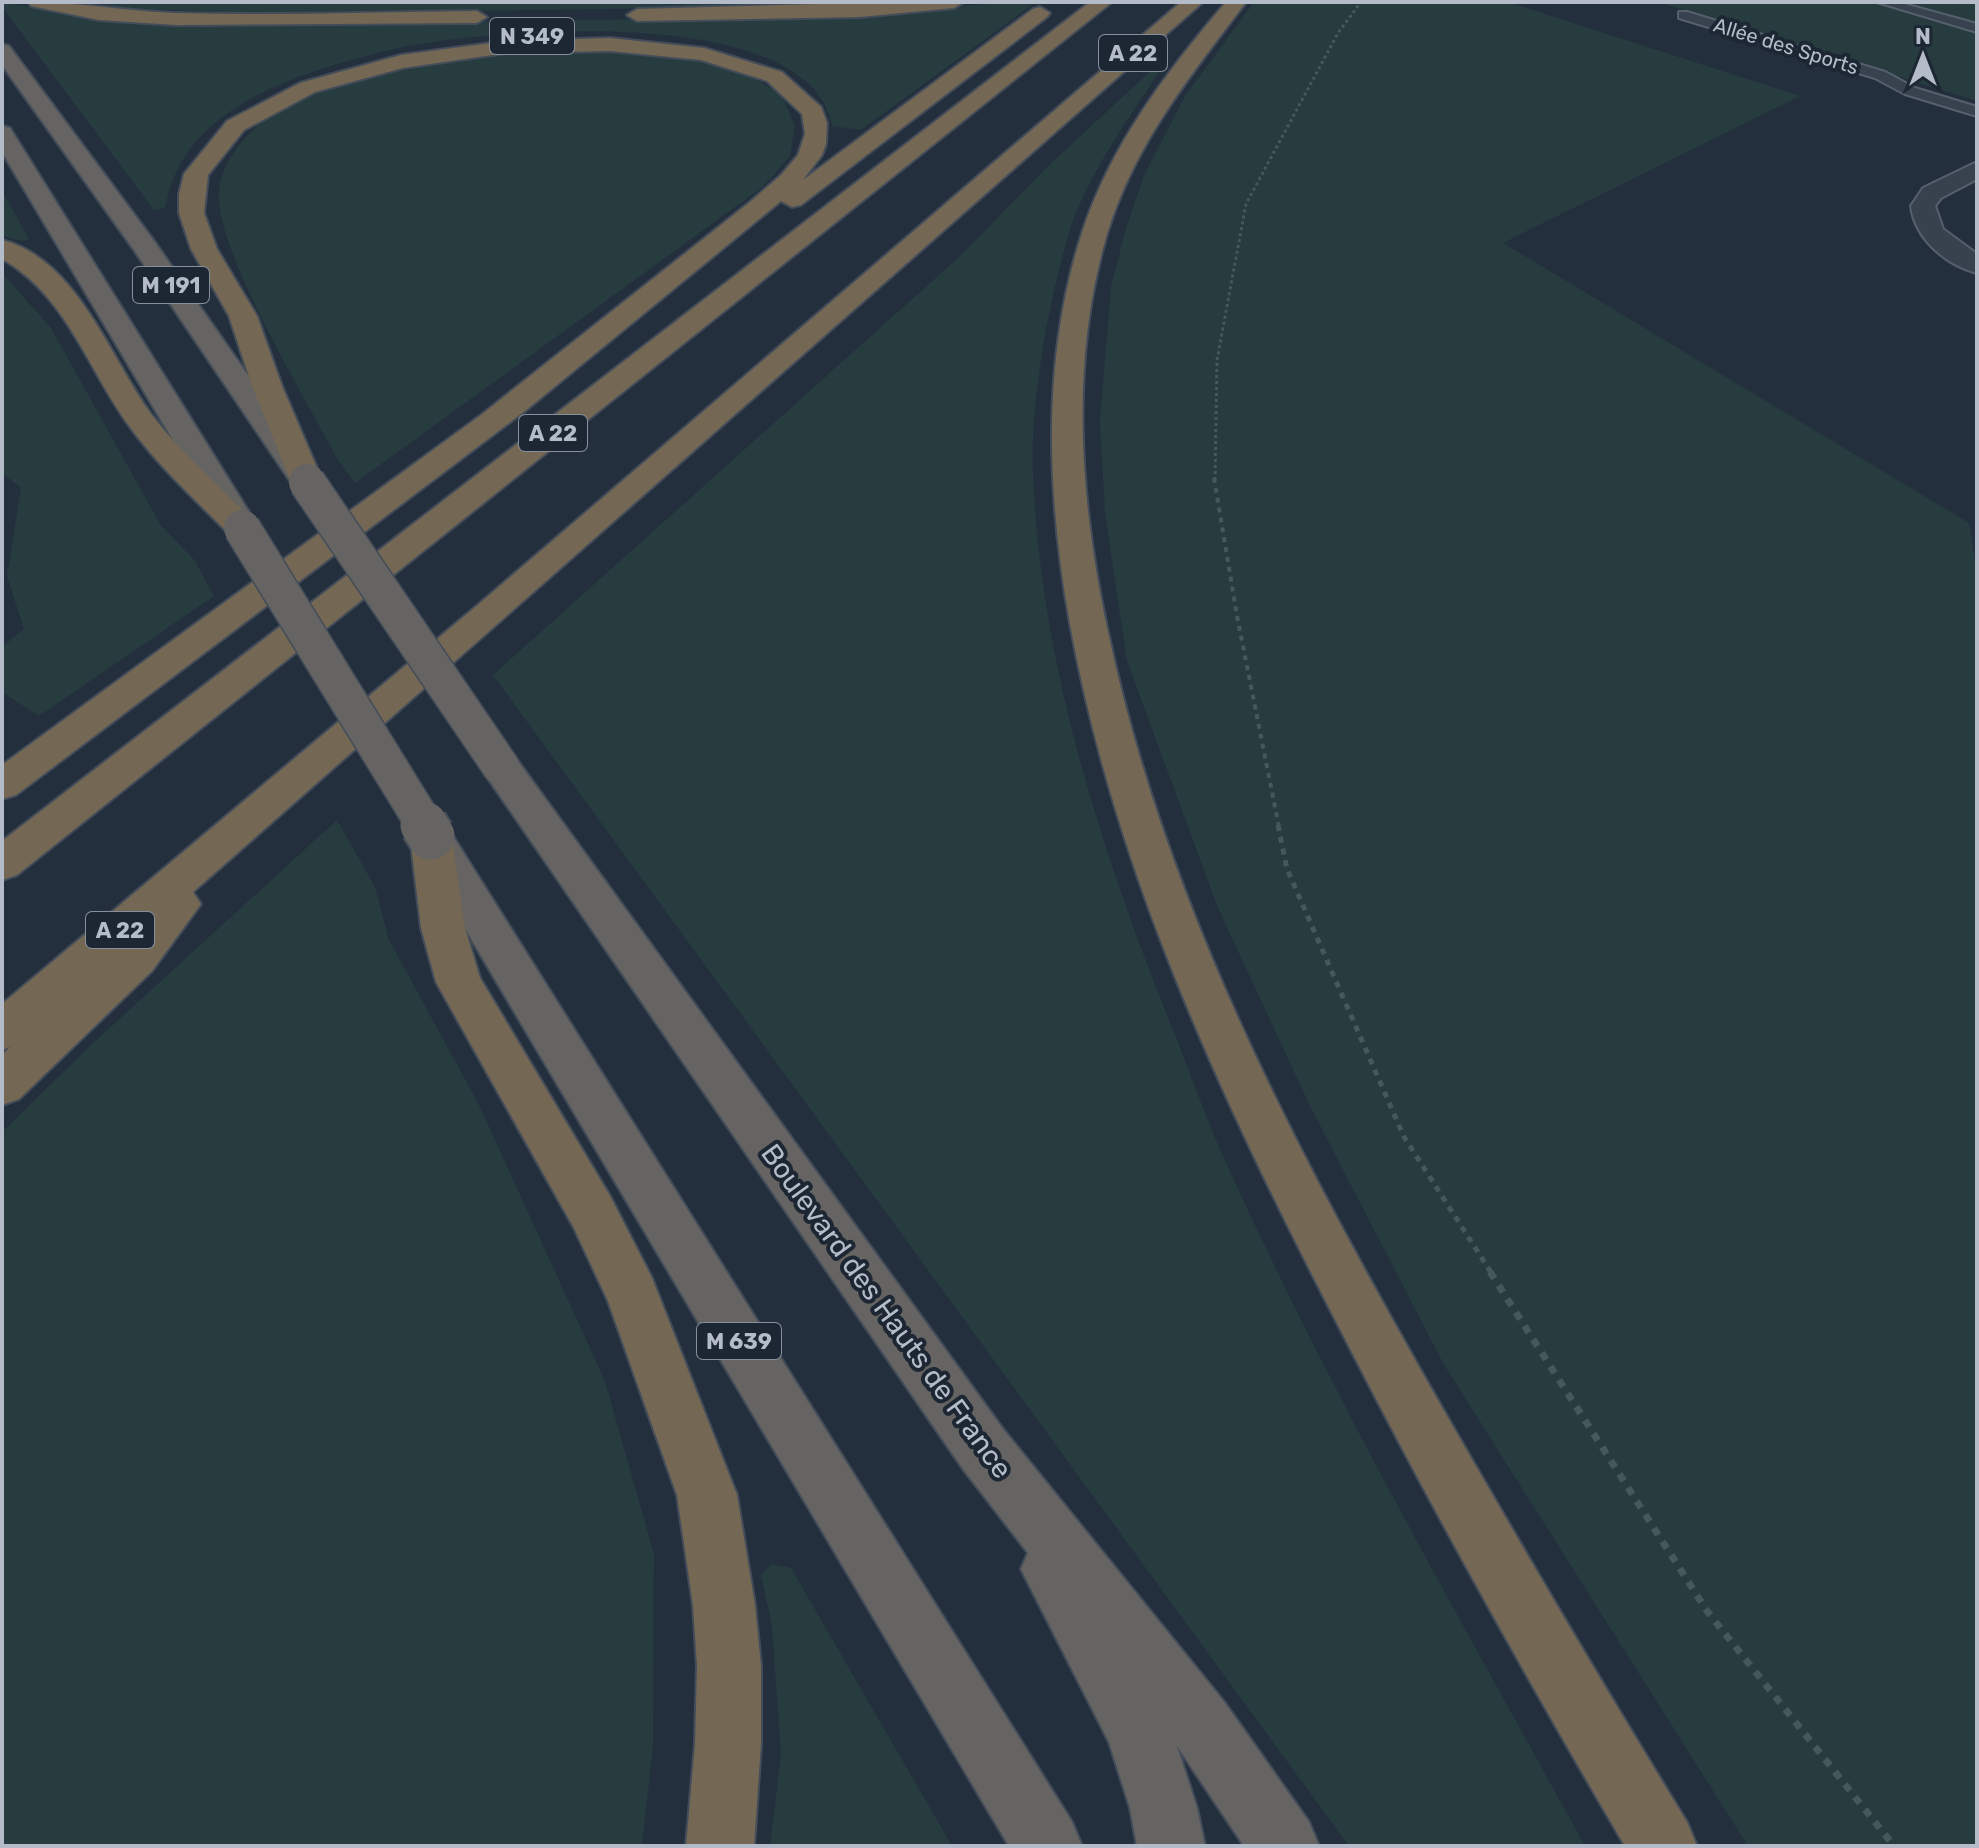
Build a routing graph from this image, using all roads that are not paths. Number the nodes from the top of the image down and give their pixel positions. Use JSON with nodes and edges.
{"nodes":[{"id":1,"x":38,"y":2,"type":"edge"},
{"id":2,"x":954,"y":2,"type":"edge"},
{"id":3,"x":1055,"y":2,"type":"edge"},
{"id":4,"x":1102,"y":2,"type":"edge"},
{"id":5,"x":1193,"y":2,"type":"edge"},
{"id":6,"x":1236,"y":2,"type":"edge"},
{"id":7,"x":1883,"y":2,"type":"edge"},
{"id":8,"x":615,"y":15,"type":"dead end"},
{"id":9,"x":1683,"y":15,"type":"dead end"},
{"id":10,"x":491,"y":17,"type":"dead end"},
{"id":11,"x":1977,"y":28,"type":"edge"},
{"id":12,"x":2,"y":50,"type":"edge"},
{"id":13,"x":1977,"y":112,"type":"edge"},
{"id":14,"x":2,"y":133,"type":"edge"},
{"id":15,"x":1977,"y":169,"type":"edge"},
{"id":16,"x":2,"y":248,"type":"edge"},
{"id":17,"x":1977,"y":265,"type":"edge"},
{"id":18,"x":492,"y":421,"type":"junction"},
{"id":19,"x":307,"y":482,"type":"junction"},
{"id":20,"x":242,"y":528,"type":"junction"},
{"id":21,"x":2,"y":785,"type":"edge"},
{"id":22,"x":237,"y":829,"type":"junction"},
{"id":23,"x":431,"y":836,"type":"junction"},
{"id":24,"x":2,"y":864,"type":"edge"},
{"id":25,"x":2,"y":1031,"type":"edge"},
{"id":26,"x":2,"y":1085,"type":"edge"},
{"id":27,"x":983,"y":1449,"type":"junction"},
{"id":28,"x":720,"y":1846,"type":"edge"},
{"id":29,"x":1048,"y":1846,"type":"edge"},
{"id":30,"x":1171,"y":1846,"type":"edge"},
{"id":31,"x":1285,"y":1846,"type":"edge"},
{"id":32,"x":1663,"y":1846,"type":"edge"}],
"edges":[{"from":1,"to":10,"type":"highway"},
{"from":2,"to":8,"type":"highway"},
{"from":3,"to":18,"type":"highway"},
{"from":4,"to":24,"type":"highway","number":"A 22"},
{"from":5,"to":22,"type":"highway","number":"A 22"},
{"from":6,"to":32,"type":"highway"},
{"from":7,"to":11,"type":"lane"},
{"from":9,"to":13,"type":"lane","name":"Allée des Sports"},
{"from":12,"to":19,"type":"highway","number":"M 191"},
{"from":14,"to":20,"type":"highway","number":"M 191"},
{"from":15,"to":17,"type":"street"},
{"from":16,"to":20,"type":"highway"},
{"from":18,"to":19,"type":"highway","number":"N 349"},
{"from":18,"to":21,"type":"highway"},
{"from":19,"to":27,"type":"highway","name":"Boulevard des Hauts de France","number":"M 191","bridge":true},
{"from":20,"to":23,"type":"highway","number":"M 191","bridge":true},
{"from":22,"to":25,"type":"highway","number":"A 22"},
{"from":22,"to":26,"type":"highway"},
{"from":23,"to":28,"type":"highway"},
{"from":23,"to":29,"type":"highway","number":"M 639"},
{"from":27,"to":30,"type":"highway"},
{"from":27,"to":31,"type":"highway","name":"Boulevard des Hauts de France"}]}
